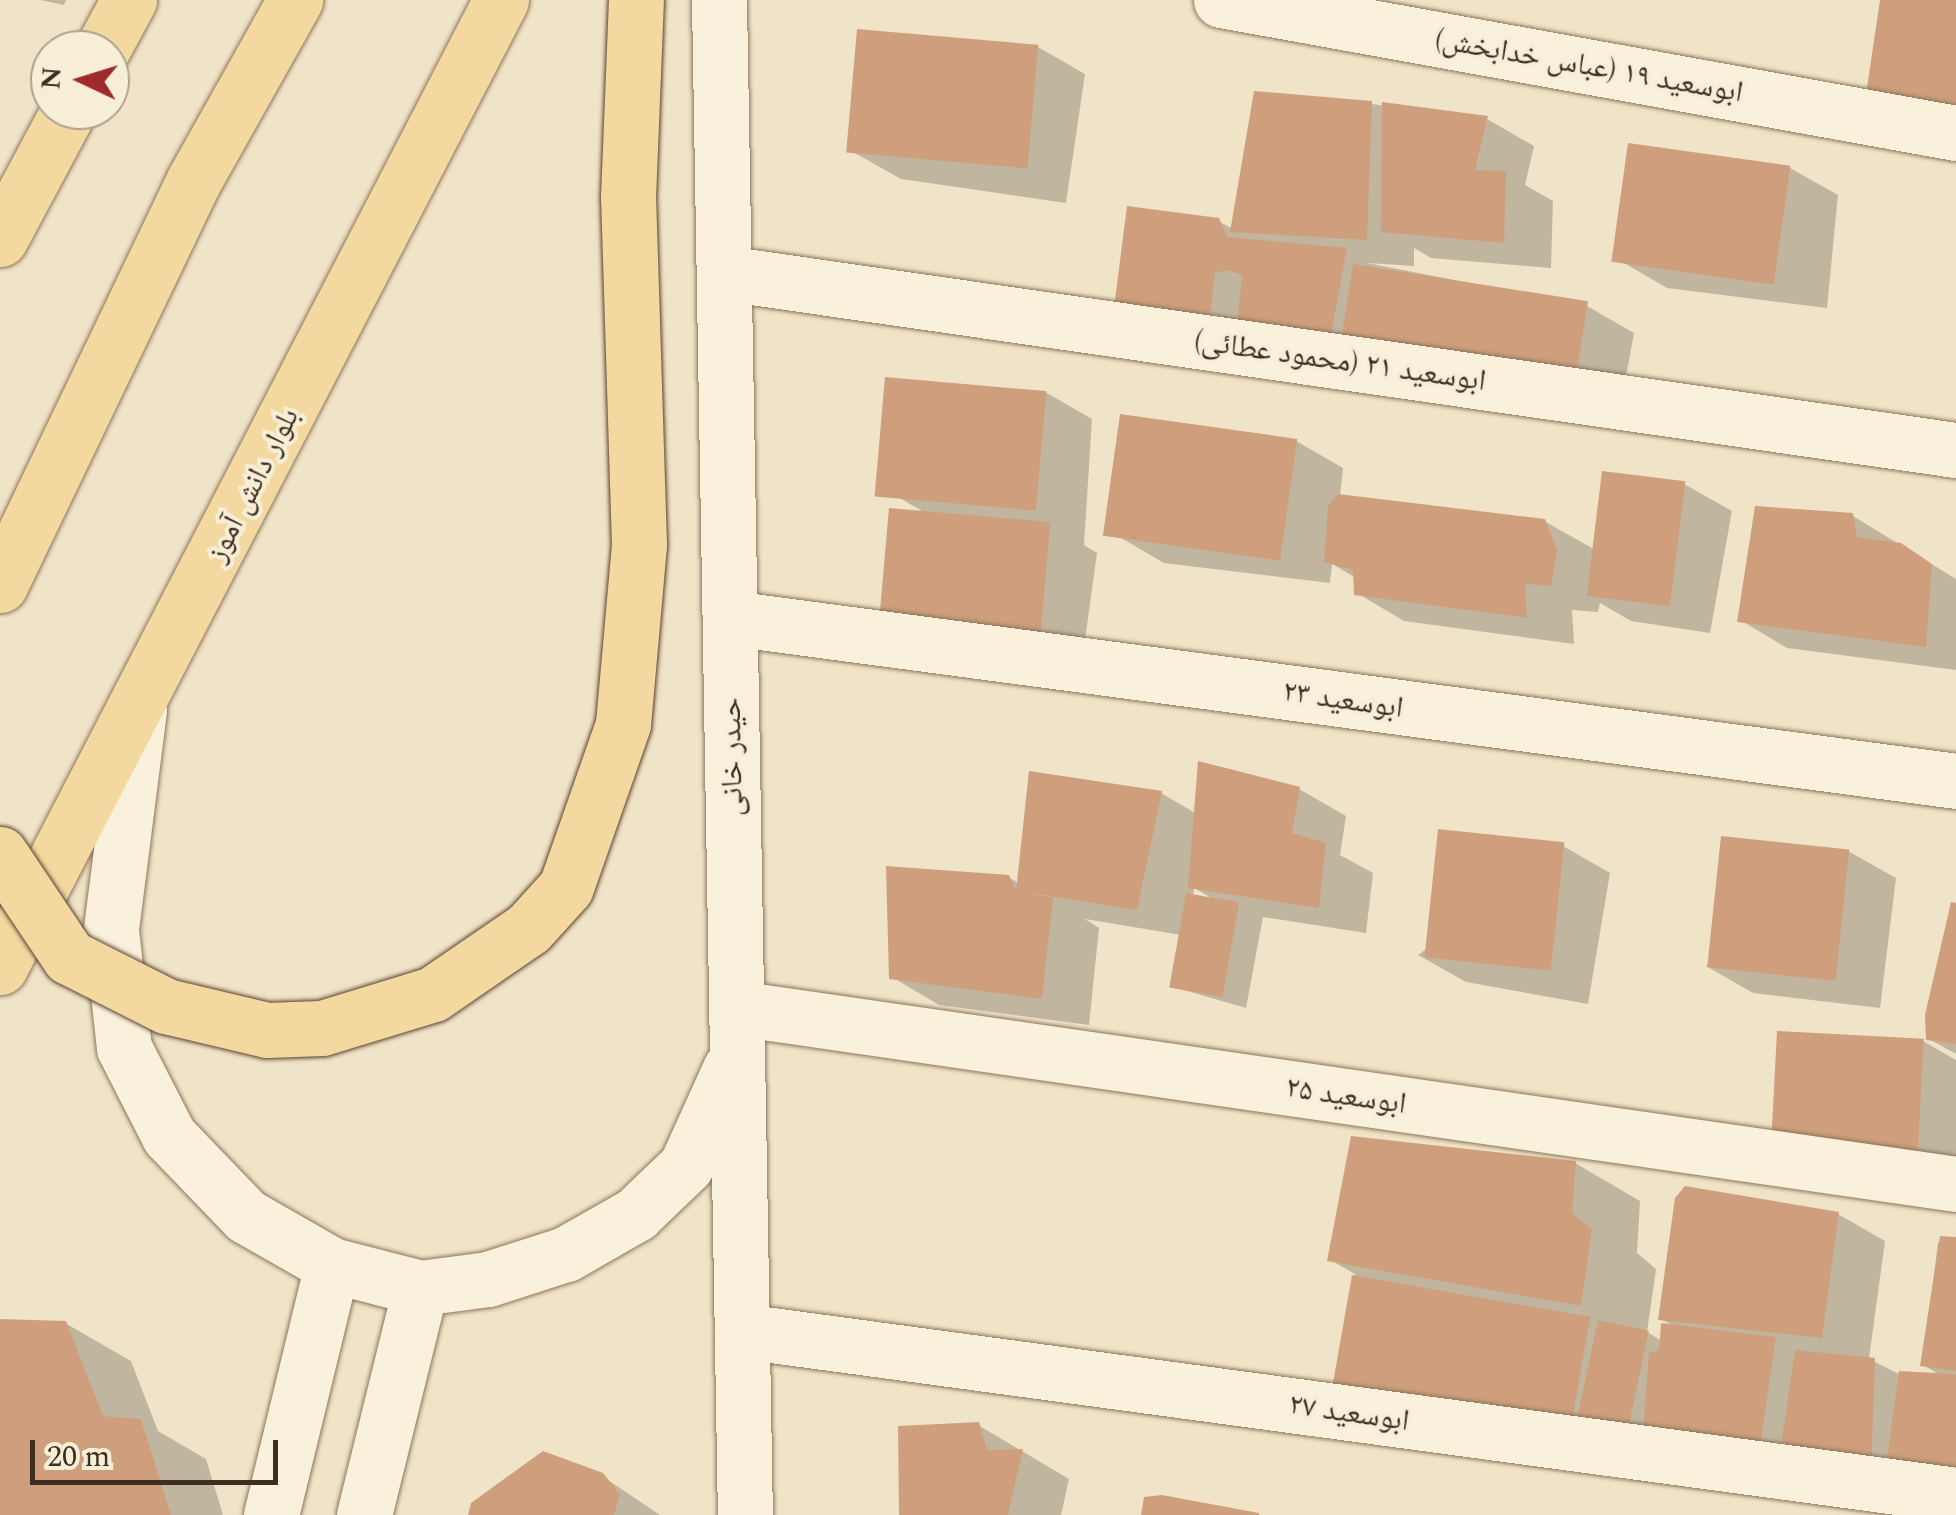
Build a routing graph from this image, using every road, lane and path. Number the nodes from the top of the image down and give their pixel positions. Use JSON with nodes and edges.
{"nodes":[{"id":1,"x":129,"y":0,"type":"edge"},
{"id":2,"x":296,"y":0,"type":"edge"},
{"id":3,"x":501,"y":0,"type":"edge"},
{"id":4,"x":636,"y":0,"type":"edge"},
{"id":5,"x":718,"y":0,"type":"edge"},
{"id":6,"x":1221,"y":0,"type":"edge"},
{"id":7,"x":113,"y":30,"type":"edge"},
{"id":8,"x":59,"y":130,"type":"edge"},
{"id":9,"x":1956,"y":133,"type":"edge"},
{"id":10,"x":0,"y":239,"type":"edge"},
{"id":11,"x":724,"y":273,"type":"junction"},
{"id":12,"x":1956,"y":450,"type":"edge"},
{"id":13,"x":0,"y":585,"type":"edge"},
{"id":14,"x":730,"y":618,"type":"junction"},
{"id":15,"x":138,"y":710,"type":"junction"},
{"id":16,"x":1956,"y":781,"type":"edge"},
{"id":17,"x":0,"y":854,"type":"edge"},
{"id":18,"x":0,"y":967,"type":"edge"},
{"id":19,"x":736,"y":1031,"type":"junction"},
{"id":20,"x":1956,"y":1184,"type":"edge"},
{"id":21,"x":332,"y":1265,"type":"junction"},
{"id":22,"x":420,"y":1288,"type":"junction"},
{"id":23,"x":742,"y":1331,"type":"junction"},
{"id":24,"x":1956,"y":1495,"type":"edge"},
{"id":25,"x":272,"y":1515,"type":"edge"},
{"id":26,"x":364,"y":1515,"type":"edge"},
{"id":27,"x":745,"y":1515,"type":"edge"}],
"edges":[{"from":1,"to":7,"type":"main road"},
{"from":2,"to":13,"type":"main road"},
{"from":3,"to":15,"type":"main road","name":"بلوار دانش آموز"},
{"from":4,"to":17,"type":"main road","bridge":true},
{"from":5,"to":11,"type":"street","name":"حیدر خانی"},
{"from":6,"to":9,"type":"street","name":"ابوسعید ۱۹ (عباس خدابخش)"},
{"from":8,"to":10,"type":"main road"},
{"from":11,"to":12,"type":"street","name":"ابوسعید ۲۱ (محمود عطائی)"},
{"from":11,"to":14,"type":"street","name":"حیدر خانی"},
{"from":14,"to":16,"type":"street","name":"ابوسعید ۲۳"},
{"from":14,"to":19,"type":"street","name":"حیدر خانی"},
{"from":15,"to":18,"type":"main road","name":"بلوار دانش آموز"},
{"from":15,"to":21,"type":"street"},
{"from":19,"to":20,"type":"street","name":"ابوسعید ۲۵"},
{"from":19,"to":22,"type":"street"},
{"from":19,"to":23,"type":"street","name":"حیدر خانی"},
{"from":21,"to":22,"type":"street"},
{"from":21,"to":25,"type":"street"},
{"from":22,"to":26,"type":"street"},
{"from":23,"to":24,"type":"street","name":"ابوسعید ۲۷"},
{"from":23,"to":27,"type":"street","name":"حیدر خانی"}]}
